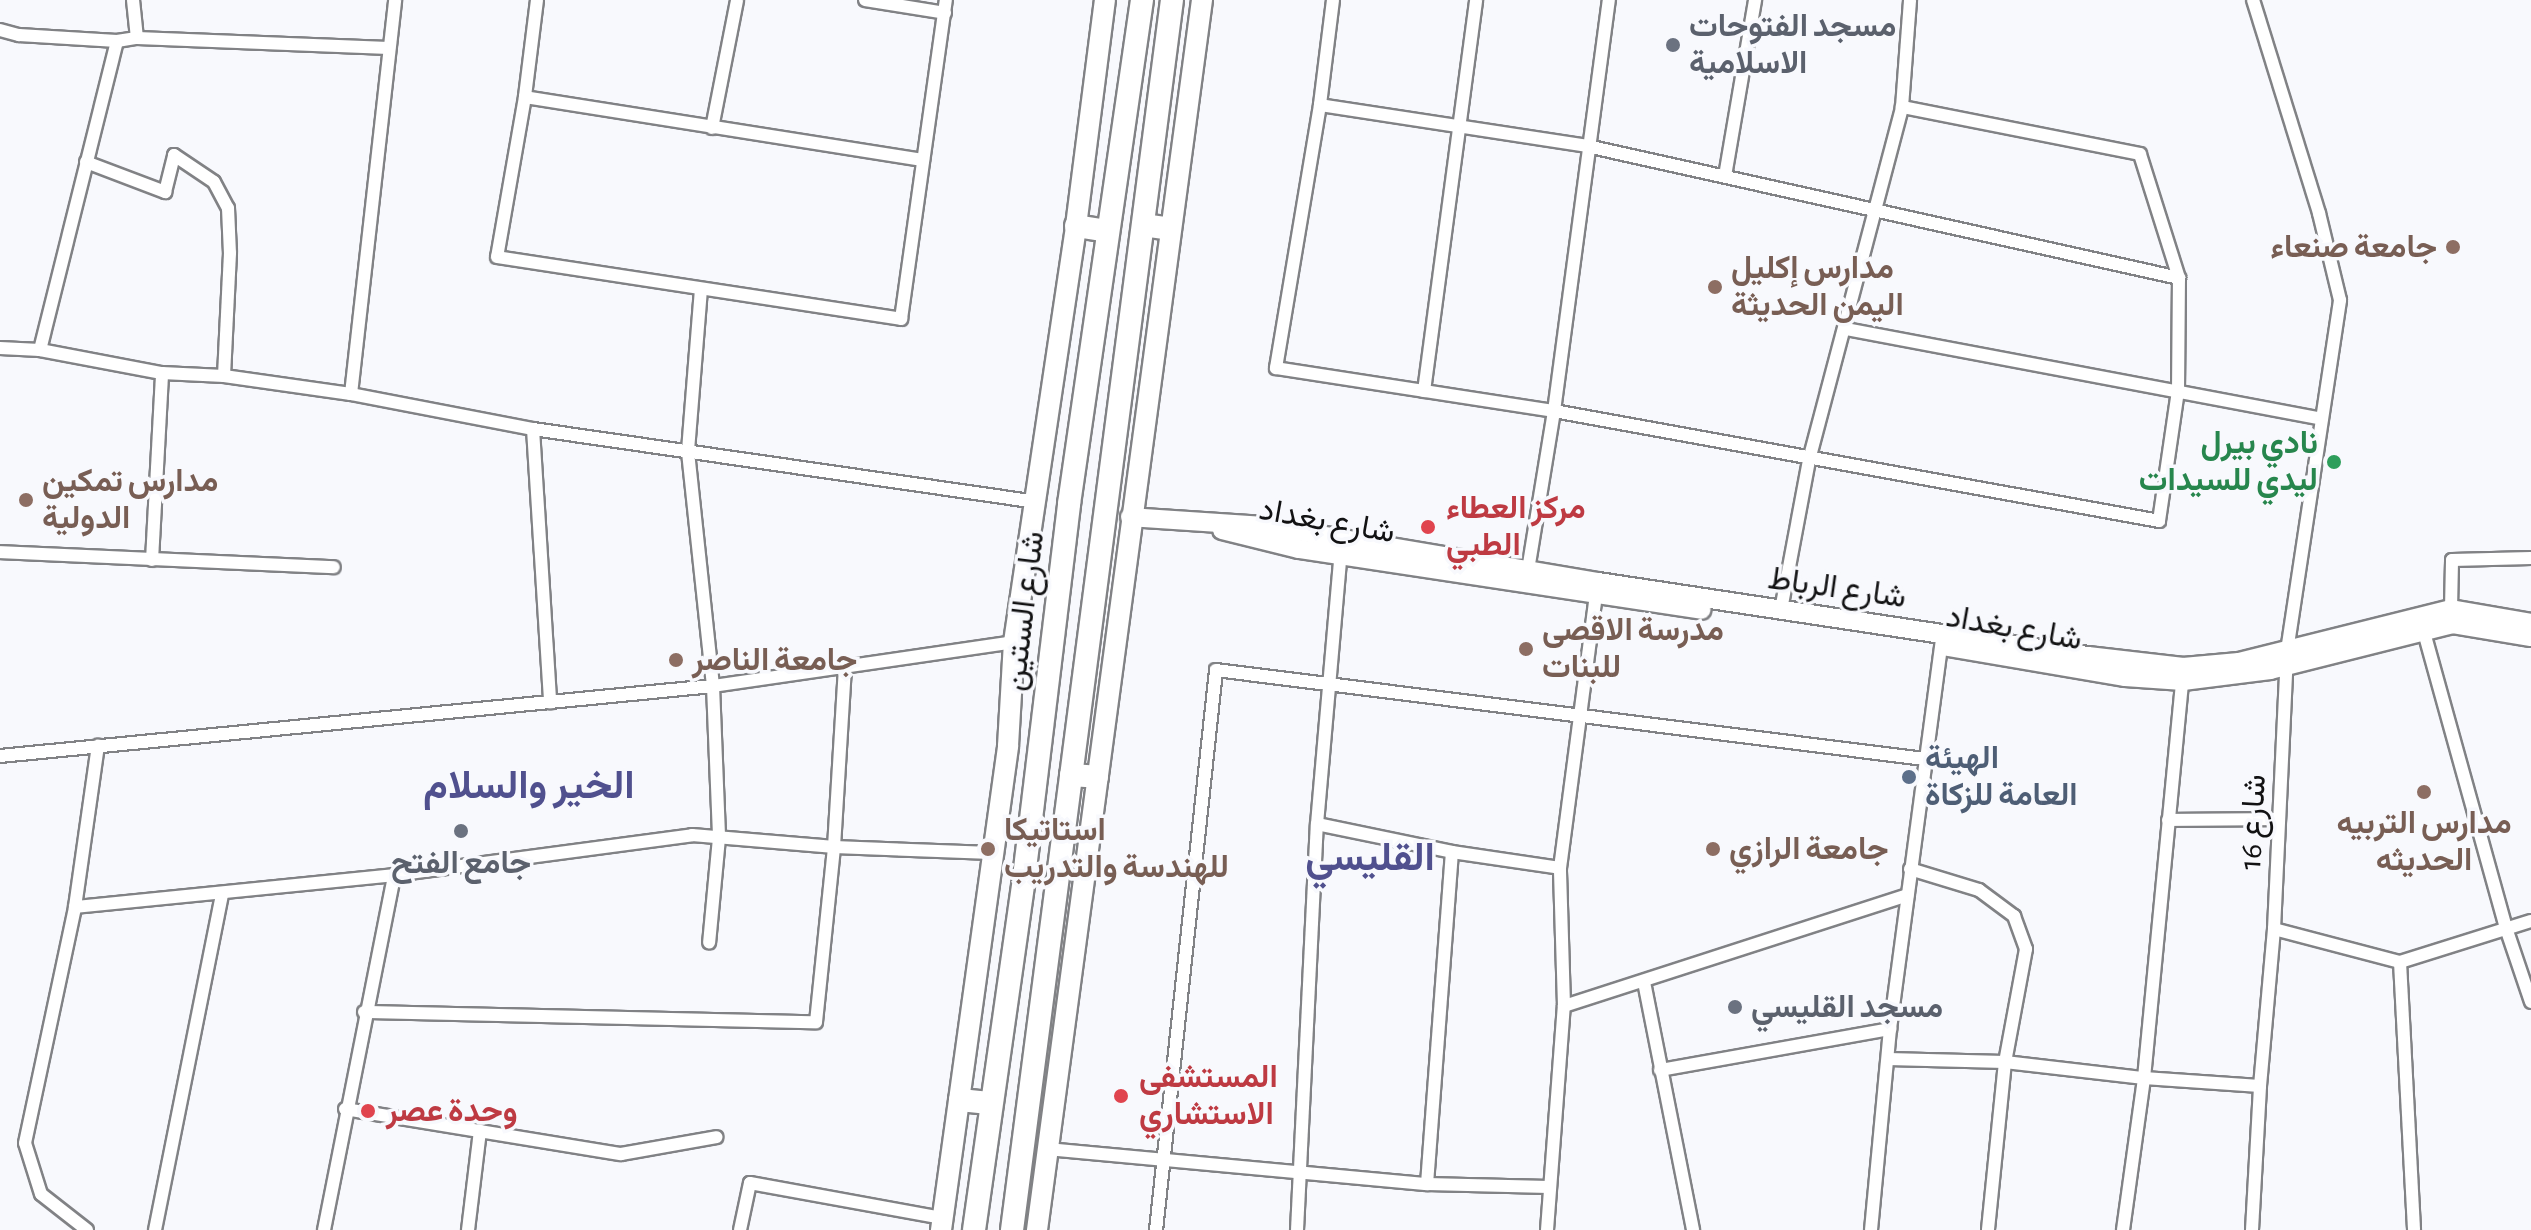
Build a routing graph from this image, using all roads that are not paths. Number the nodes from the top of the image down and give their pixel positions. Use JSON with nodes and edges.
{"nodes":[{"id":1,"x":133,"y":0,"type":"edge"},
{"id":2,"x":395,"y":0,"type":"edge"},
{"id":3,"x":537,"y":0,"type":"edge"},
{"id":4,"x":737,"y":0,"type":"edge"},
{"id":5,"x":865,"y":0,"type":"edge"},
{"id":6,"x":1105,"y":0,"type":"edge"},
{"id":7,"x":1142,"y":0,"type":"edge"},
{"id":8,"x":1172,"y":0,"type":"edge"},
{"id":9,"x":1202,"y":0,"type":"edge"},
{"id":10,"x":1333,"y":0,"type":"edge"},
{"id":11,"x":1476,"y":0,"type":"edge"},
{"id":12,"x":1609,"y":0,"type":"edge"},
{"id":13,"x":1755,"y":0,"type":"edge"},
{"id":14,"x":1910,"y":0,"type":"edge"},
{"id":15,"x":2253,"y":0,"type":"edge"},
{"id":16,"x":946,"y":7,"type":"edge"},
{"id":17,"x":0,"y":30,"type":"edge"},
{"id":18,"x":137,"y":38,"type":"junction"},
{"id":19,"x":117,"y":41,"type":"junction"},
{"id":20,"x":389,"y":48,"type":"junction"},
{"id":21,"x":525,"y":97,"type":"junction"},
{"id":22,"x":1320,"y":105,"type":"junction"},
{"id":23,"x":1902,"y":107,"type":"junction"},
{"id":24,"x":1457,"y":126,"type":"junction"},
{"id":25,"x":712,"y":128,"type":"junction"},
{"id":26,"x":1587,"y":146,"type":"junction"},
{"id":27,"x":923,"y":160,"type":"junction"},
{"id":28,"x":86,"y":162,"type":"junction"},
{"id":29,"x":1725,"y":176,"type":"junction"},
{"id":30,"x":1877,"y":210,"type":"junction"},
{"id":31,"x":1143,"y":225,"type":"junction"},
{"id":32,"x":1076,"y":226,"type":"junction"},
{"id":33,"x":1170,"y":229,"type":"junction"},
{"id":34,"x":1108,"y":231,"type":"junction"},
{"id":35,"x":2179,"y":278,"type":"junction"},
{"id":36,"x":701,"y":289,"type":"junction"},
{"id":37,"x":1846,"y":329,"type":"junction"},
{"id":38,"x":0,"y":348,"type":"edge"},
{"id":39,"x":40,"y":350,"type":"junction"},
{"id":40,"x":162,"y":373,"type":"junction"},
{"id":41,"x":224,"y":376,"type":"junction"},
{"id":42,"x":1424,"y":391,"type":"junction"},
{"id":43,"x":2178,"y":391,"type":"junction"},
{"id":44,"x":351,"y":394,"type":"junction"},
{"id":45,"x":1554,"y":411,"type":"junction"},
{"id":46,"x":2322,"y":419,"type":"junction"},
{"id":47,"x":533,"y":429,"type":"junction"},
{"id":48,"x":688,"y":452,"type":"junction"},
{"id":49,"x":1809,"y":460,"type":"junction"},
{"id":50,"x":1037,"y":502,"type":"junction"},
{"id":51,"x":1130,"y":517,"type":"junction"},
{"id":52,"x":1342,"y":546,"type":"junction"},
{"id":53,"x":0,"y":552,"type":"edge"},
{"id":54,"x":2531,"y":558,"type":"edge"},
{"id":55,"x":152,"y":560,"type":"junction"},
{"id":56,"x":334,"y":567,"type":"dead end"},
{"id":57,"x":1528,"y":570,"type":"junction"},
{"id":58,"x":1597,"y":588,"type":"junction"},
{"id":59,"x":2451,"y":609,"type":"junction"},
{"id":60,"x":1781,"y":610,"type":"junction"},
{"id":61,"x":2422,"y":623,"type":"junction"},
{"id":62,"x":2531,"y":623,"type":"edge"},
{"id":63,"x":2531,"y":637,"type":"edge"},
{"id":64,"x":1942,"y":640,"type":"junction"},
{"id":65,"x":1014,"y":642,"type":"junction"},
{"id":66,"x":2286,"y":658,"type":"junction"},
{"id":67,"x":845,"y":669,"type":"junction"},
{"id":68,"x":2183,"y":674,"type":"junction"},
{"id":69,"x":713,"y":686,"type":"junction"},
{"id":70,"x":1327,"y":686,"type":"junction"},
{"id":71,"x":550,"y":702,"type":"junction"},
{"id":72,"x":1578,"y":716,"type":"junction"},
{"id":73,"x":98,"y":746,"type":"junction"},
{"id":74,"x":0,"y":756,"type":"edge"},
{"id":75,"x":1924,"y":759,"type":"junction"},
{"id":76,"x":1071,"y":775,"type":"junction"},
{"id":77,"x":1097,"y":777,"type":"junction"},
{"id":78,"x":2279,"y":819,"type":"junction"},
{"id":79,"x":2168,"y":820,"type":"junction"},
{"id":80,"x":1317,"y":824,"type":"junction"},
{"id":81,"x":719,"y":838,"type":"junction"},
{"id":82,"x":834,"y":847,"type":"junction"},
{"id":83,"x":1452,"y":852,"type":"junction"},
{"id":84,"x":992,"y":853,"type":"junction"},
{"id":85,"x":1560,"y":868,"type":"junction"},
{"id":86,"x":1910,"y":869,"type":"junction"},
{"id":87,"x":394,"y":875,"type":"junction"},
{"id":88,"x":222,"y":894,"type":"junction"},
{"id":89,"x":1907,"y":895,"type":"junction"},
{"id":90,"x":75,"y":907,"type":"junction"},
{"id":91,"x":2531,"y":921,"type":"edge"},
{"id":92,"x":2506,"y":928,"type":"junction"},
{"id":93,"x":2274,"y":929,"type":"junction"},
{"id":94,"x":709,"y":943,"type":"dead end"},
{"id":95,"x":2400,"y":962,"type":"junction"},
{"id":96,"x":1644,"y":982,"type":"junction"},
{"id":97,"x":2531,"y":1002,"type":"edge"},
{"id":98,"x":1564,"y":1006,"type":"junction"},
{"id":99,"x":364,"y":1012,"type":"junction"},
{"id":100,"x":1890,"y":1029,"type":"junction"},
{"id":101,"x":1888,"y":1059,"type":"junction"},
{"id":102,"x":2005,"y":1062,"type":"junction"},
{"id":103,"x":1660,"y":1070,"type":"junction"},
{"id":104,"x":2144,"y":1078,"type":"junction"},
{"id":105,"x":2260,"y":1086,"type":"junction"},
{"id":106,"x":960,"y":1100,"type":"junction"},
{"id":107,"x":989,"y":1103,"type":"junction"},
{"id":108,"x":345,"y":1109,"type":"junction"},
{"id":109,"x":480,"y":1131,"type":"junction"},
{"id":110,"x":717,"y":1137,"type":"dead end"},
{"id":111,"x":1047,"y":1149,"type":"junction"},
{"id":112,"x":1162,"y":1161,"type":"junction"},
{"id":113,"x":1301,"y":1170,"type":"junction"},
{"id":114,"x":1427,"y":1184,"type":"junction"},
{"id":115,"x":1549,"y":1187,"type":"junction"},
{"id":116,"x":942,"y":1224,"type":"edge"},
{"id":117,"x":87,"y":1230,"type":"edge"},
{"id":118,"x":155,"y":1230,"type":"edge"},
{"id":119,"x":324,"y":1230,"type":"edge"},
{"id":120,"x":468,"y":1230,"type":"edge"},
{"id":121,"x":740,"y":1230,"type":"edge"},
{"id":122,"x":974,"y":1230,"type":"edge"},
{"id":123,"x":1012,"y":1230,"type":"edge"},
{"id":124,"x":1037,"y":1230,"type":"edge"},
{"id":125,"x":1156,"y":1230,"type":"edge"},
{"id":126,"x":1297,"y":1230,"type":"edge"},
{"id":127,"x":1547,"y":1230,"type":"edge"},
{"id":128,"x":1693,"y":1230,"type":"edge"},
{"id":129,"x":1871,"y":1230,"type":"edge"},
{"id":130,"x":1988,"y":1230,"type":"edge"},
{"id":131,"x":2123,"y":1230,"type":"edge"},
{"id":132,"x":2252,"y":1230,"type":"edge"},
{"id":133,"x":2414,"y":1230,"type":"edge"}],
"edges":[{"from":1,"to":18,"type":"street"},
{"from":2,"to":20,"type":"street"},
{"from":3,"to":21,"type":"street"},
{"from":4,"to":25,"type":"street"},
{"from":5,"to":16,"type":"street"},
{"from":6,"to":32,"type":"main road","name":"شارع الستين"},
{"from":7,"to":34,"type":"highway","name":"شارع الستين"},
{"from":8,"to":31,"type":"highway","name":"شارع الستين"},
{"from":9,"to":33,"type":"main road"},
{"from":10,"to":22,"type":"street"},
{"from":11,"to":24,"type":"street"},
{"from":12,"to":26,"type":"street"},
{"from":13,"to":29,"type":"street"},
{"from":14,"to":23,"type":"street"},
{"from":15,"to":46,"type":"street","name":"شارع 16"},
{"from":16,"to":27,"type":"street"},
{"from":17,"to":19,"type":"street"},
{"from":18,"to":19,"type":"street"},
{"from":18,"to":20,"type":"street"},
{"from":19,"to":28,"type":"street"},
{"from":20,"to":44,"type":"street"},
{"from":21,"to":25,"type":"street"},
{"from":21,"to":36,"type":"street"},
{"from":22,"to":24,"type":"street"},
{"from":22,"to":42,"type":"street"},
{"from":23,"to":30,"type":"street"},
{"from":23,"to":35,"type":"street"},
{"from":24,"to":26,"type":"street"},
{"from":24,"to":42,"type":"street"},
{"from":25,"to":27,"type":"street"},
{"from":26,"to":29,"type":"street"},
{"from":26,"to":45,"type":"street"},
{"from":27,"to":36,"type":"street"},
{"from":28,"to":39,"type":"street"},
{"from":28,"to":41,"type":"street"},
{"from":29,"to":30,"type":"street"},
{"from":30,"to":35,"type":"street"},
{"from":30,"to":37,"type":"street"},
{"from":31,"to":33,"type":"highway"},
{"from":31,"to":76,"type":"highway","name":"شارع الستين"},
{"from":32,"to":34,"type":"highway"},
{"from":32,"to":50,"type":"main road","name":"شارع الستين"},
{"from":33,"to":51,"type":"main road"},
{"from":34,"to":107,"type":"highway","name":"شارع الستين"},
{"from":35,"to":43,"type":"street"},
{"from":36,"to":48,"type":"street"},
{"from":37,"to":43,"type":"street"},
{"from":37,"to":49,"type":"street"},
{"from":38,"to":39,"type":"street"},
{"from":39,"to":40,"type":"street"},
{"from":40,"to":41,"type":"street"},
{"from":40,"to":55,"type":"street"},
{"from":41,"to":44,"type":"street"},
{"from":42,"to":45,"type":"street"},
{"from":43,"to":46,"type":"street"},
{"from":43,"to":49,"type":"street"},
{"from":44,"to":47,"type":"street"},
{"from":45,"to":49,"type":"street"},
{"from":45,"to":57,"type":"street"},
{"from":46,"to":66,"type":"street","name":"شارع 16"},
{"from":47,"to":48,"type":"street"},
{"from":47,"to":71,"type":"street"},
{"from":48,"to":50,"type":"street"},
{"from":48,"to":69,"type":"street"},
{"from":49,"to":60,"type":"street"},
{"from":50,"to":65,"type":"main road","name":"شارع الستين"},
{"from":51,"to":52,"type":"street","name":"شارع الرباط"},
{"from":51,"to":77,"type":"main road"},
{"from":52,"to":57,"type":"street","name":"شارع الرباط"},
{"from":52,"to":58,"type":"street","name":"شارع بغداد"},
{"from":52,"to":70,"type":"street"},
{"from":53,"to":55,"type":"street"},
{"from":54,"to":59,"type":"street"},
{"from":55,"to":56,"type":"street"},
{"from":57,"to":58,"type":"street","name":"شارع الرباط"},
{"from":58,"to":60,"type":"street","name":"شارع الرباط"},
{"from":58,"to":64,"type":"street","name":"شارع بغداد"},
{"from":58,"to":72,"type":"street"},
{"from":59,"to":61,"type":"street"},
{"from":59,"to":62,"type":"street"},
{"from":60,"to":64,"type":"street","name":"شارع الرباط"},
{"from":61,"to":63,"type":"street"},
{"from":61,"to":66,"type":"street"},
{"from":61,"to":92,"type":"street"},
{"from":64,"to":68,"type":"street","name":"شارع الرباط"},
{"from":64,"to":75,"type":"street"},
{"from":65,"to":67,"type":"street"},
{"from":65,"to":84,"type":"main road","name":"شارع الستين"},
{"from":66,"to":68,"type":"street"},
{"from":66,"to":78,"type":"street","name":"شارع 16"},
{"from":67,"to":69,"type":"street"},
{"from":67,"to":82,"type":"street"},
{"from":68,"to":79,"type":"street"},
{"from":69,"to":71,"type":"street"},
{"from":69,"to":81,"type":"street"},
{"from":70,"to":72,"type":"street"},
{"from":70,"to":80,"type":"street"},
{"from":70,"to":112,"type":"street"},
{"from":71,"to":73,"type":"street"},
{"from":72,"to":75,"type":"street"},
{"from":72,"to":85,"type":"street"},
{"from":73,"to":74,"type":"street"},
{"from":73,"to":90,"type":"street"},
{"from":75,"to":86,"type":"street"},
{"from":76,"to":77,"type":"highway"},
{"from":76,"to":123,"type":"highway","name":"شارع الستين"},
{"from":77,"to":111,"type":"main road"},
{"from":78,"to":79,"type":"street"},
{"from":78,"to":93,"type":"street","name":"شارع 16"},
{"from":79,"to":104,"type":"street"},
{"from":80,"to":83,"type":"street"},
{"from":80,"to":113,"type":"street"},
{"from":81,"to":82,"type":"street"},
{"from":81,"to":87,"type":"street"},
{"from":81,"to":94,"type":"street"},
{"from":82,"to":84,"type":"street"},
{"from":82,"to":99,"type":"street"},
{"from":83,"to":85,"type":"street"},
{"from":83,"to":114,"type":"street"},
{"from":84,"to":106,"type":"main road","name":"شارع الستين"},
{"from":85,"to":98,"type":"street"},
{"from":86,"to":89,"type":"street"},
{"from":86,"to":102,"type":"street"},
{"from":87,"to":88,"type":"street"},
{"from":87,"to":99,"type":"street"},
{"from":88,"to":90,"type":"street"},
{"from":88,"to":118,"type":"street"},
{"from":89,"to":96,"type":"street"},
{"from":89,"to":100,"type":"street"},
{"from":90,"to":117,"type":"street"},
{"from":91,"to":92,"type":"street"},
{"from":92,"to":95,"type":"street"},
{"from":92,"to":97,"type":"street"},
{"from":93,"to":95,"type":"street"},
{"from":93,"to":105,"type":"street","name":"شارع 16"},
{"from":95,"to":133,"type":"street"},
{"from":96,"to":98,"type":"street"},
{"from":96,"to":103,"type":"street"},
{"from":98,"to":115,"type":"street"},
{"from":99,"to":108,"type":"street"},
{"from":100,"to":101,"type":"street"},
{"from":100,"to":103,"type":"street"},
{"from":101,"to":102,"type":"street"},
{"from":101,"to":129,"type":"street"},
{"from":102,"to":104,"type":"street"},
{"from":102,"to":130,"type":"street"},
{"from":103,"to":128,"type":"street"},
{"from":104,"to":105,"type":"street"},
{"from":104,"to":131,"type":"street"},
{"from":105,"to":132,"type":"street","name":"شارع 16"},
{"from":106,"to":107,"type":"highway"},
{"from":106,"to":116,"type":"main road","name":"شارع الستين"},
{"from":107,"to":122,"type":"highway","name":"شارع الستين"},
{"from":108,"to":109,"type":"street"},
{"from":108,"to":119,"type":"street"},
{"from":109,"to":110,"type":"street"},
{"from":109,"to":120,"type":"street"},
{"from":111,"to":112,"type":"street"},
{"from":111,"to":124,"type":"main road"},
{"from":112,"to":113,"type":"street"},
{"from":112,"to":125,"type":"street"},
{"from":113,"to":114,"type":"street"},
{"from":113,"to":126,"type":"street"},
{"from":114,"to":115,"type":"street"},
{"from":115,"to":127,"type":"street"},
{"from":116,"to":121,"type":"street"}]}
